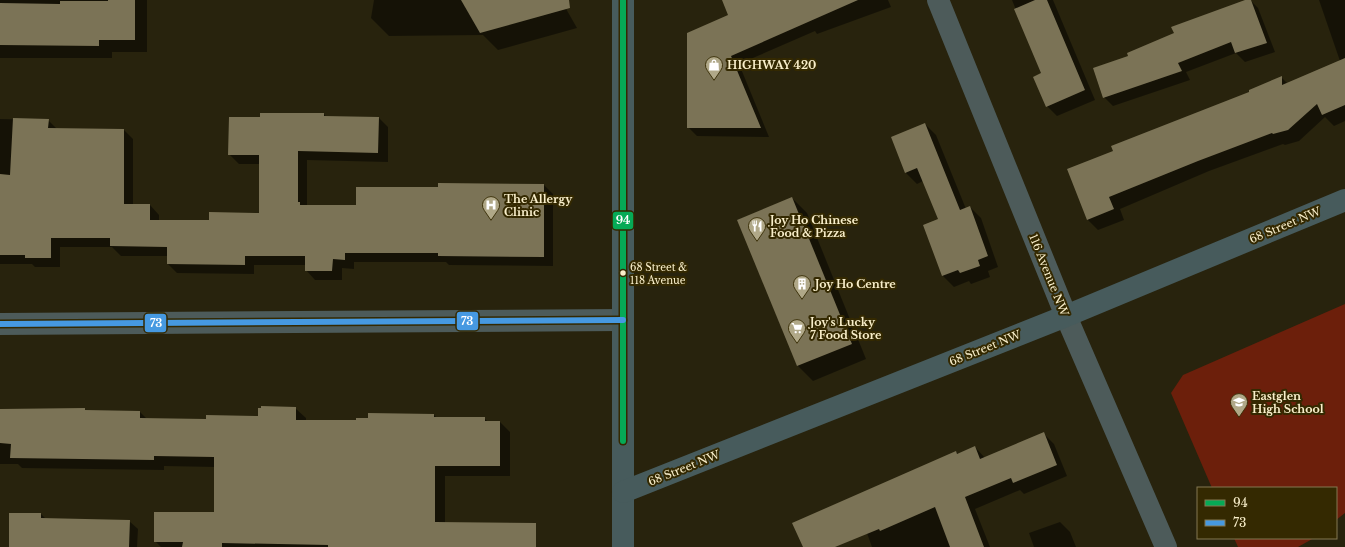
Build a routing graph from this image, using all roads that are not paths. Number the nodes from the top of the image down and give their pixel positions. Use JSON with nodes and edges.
{"nodes":[{"id":1,"x":623,"y":0,"type":"edge"},
{"id":2,"x":938,"y":0,"type":"edge"},
{"id":3,"x":1345,"y":200,"type":"edge"},
{"id":4,"x":1066,"y":316,"type":"junction"},
{"id":5,"x":623,"y":320,"type":"junction"},
{"id":6,"x":0,"y":324,"type":"edge"},
{"id":7,"x":623,"y":492,"type":"junction"},
{"id":8,"x":623,"y":547,"type":"edge"},
{"id":9,"x":1166,"y":547,"type":"edge"}],
"edges":[{"from":1,"to":5,"type":"street"},
{"from":2,"to":4,"type":"street","name":"116 Avenue NW"},
{"from":3,"to":4,"type":"street","name":"68 Street NW"},
{"from":4,"to":7,"type":"street","name":"68 Street NW"},
{"from":4,"to":9,"type":"street","name":"116 Avenue NW"},
{"from":5,"to":6,"type":"street"},
{"from":5,"to":7,"type":"street"},
{"from":7,"to":8,"type":"street"}]}
